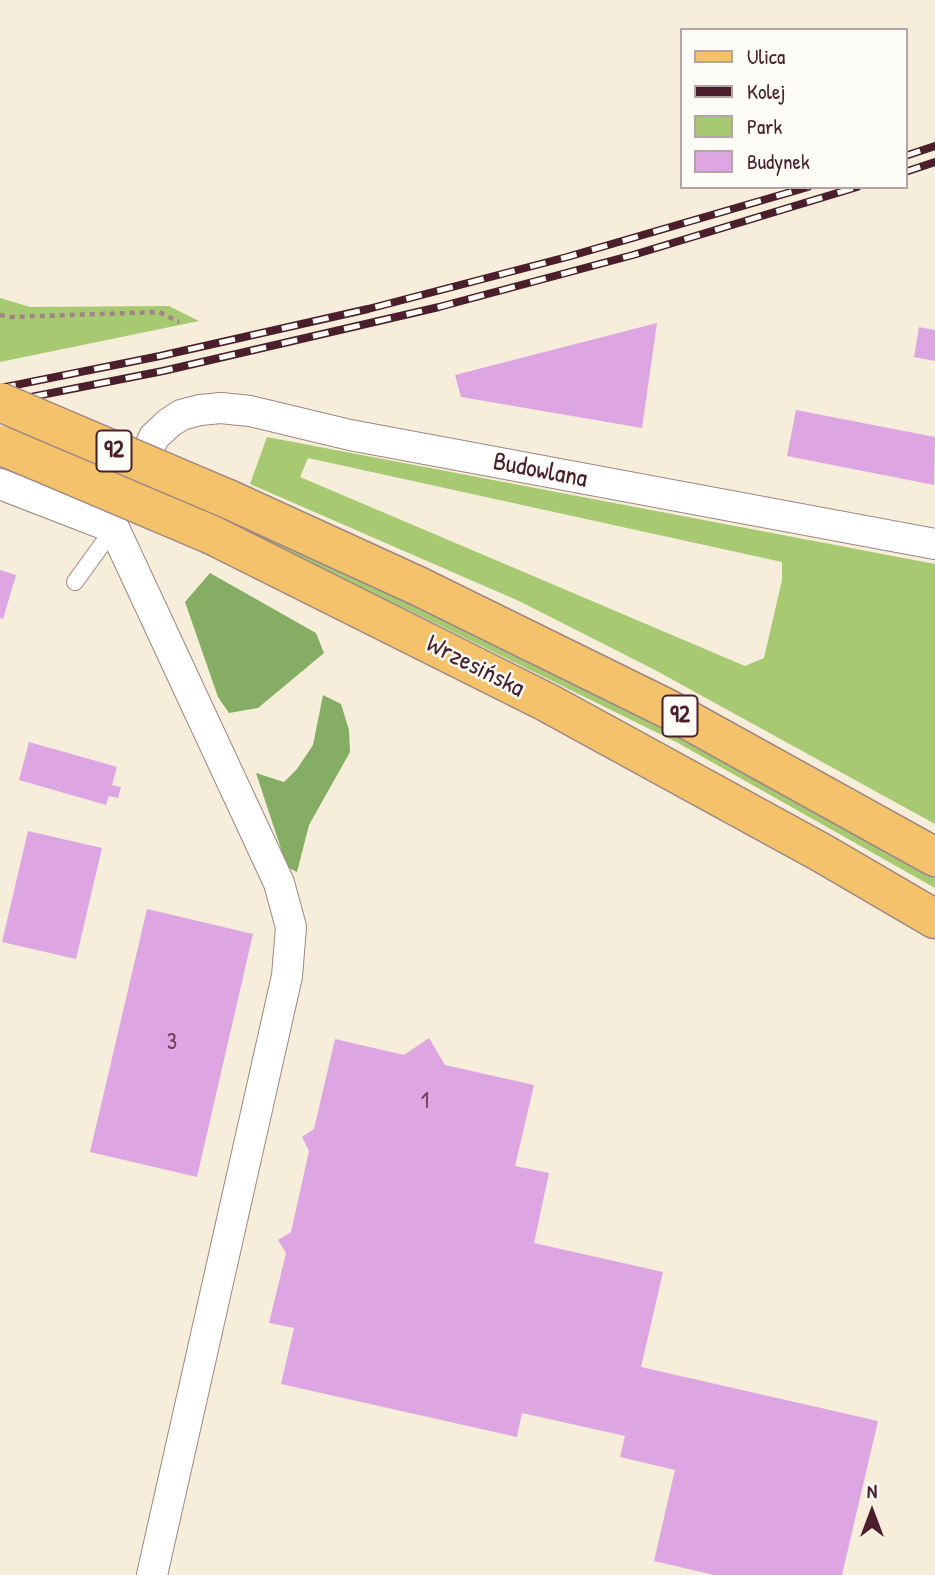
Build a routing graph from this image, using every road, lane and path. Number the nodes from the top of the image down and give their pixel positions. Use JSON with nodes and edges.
{"nodes":[{"id":1,"x":0,"y":314,"type":"edge"},
{"id":2,"x":179,"y":322,"type":"dead end"},
{"id":3,"x":0,"y":402,"type":"edge"},
{"id":4,"x":0,"y":445,"type":"edge"},
{"id":5,"x":0,"y":484,"type":"edge"},
{"id":6,"x":114,"y":528,"type":"junction"},
{"id":7,"x":935,"y":544,"type":"edge"},
{"id":8,"x":75,"y":582,"type":"dead end"},
{"id":9,"x":935,"y":857,"type":"edge"},
{"id":10,"x":935,"y":919,"type":"edge"},
{"id":11,"x":152,"y":1575,"type":"edge"}],
"edges":[{"from":1,"to":2,"type":"path"},
{"from":3,"to":9,"type":"main road","name":"Wrzesińska","number":"92","bridge":true},
{"from":4,"to":10,"type":"main road","name":"Wrzesińska","number":"92","bridge":true},
{"from":5,"to":6,"type":"street"},
{"from":6,"to":7,"type":"street","name":"Budowlana"},
{"from":6,"to":8,"type":"lane"},
{"from":6,"to":11,"type":"street"}]}
